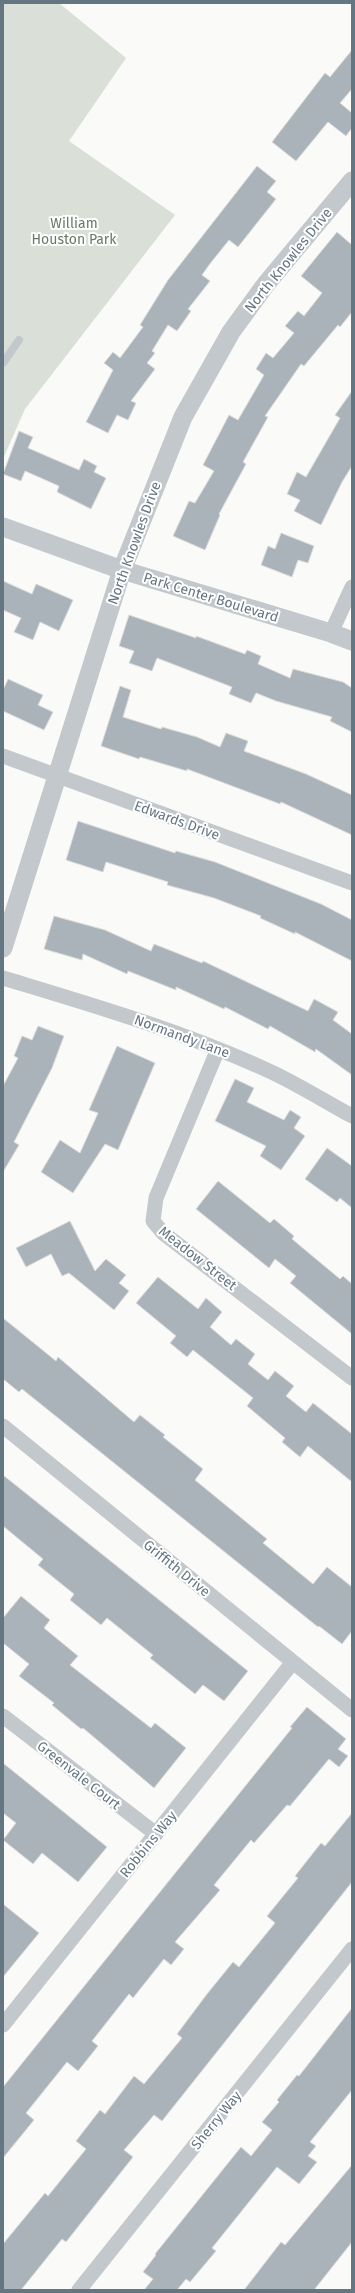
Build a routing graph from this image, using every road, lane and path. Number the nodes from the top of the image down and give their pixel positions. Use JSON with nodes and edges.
{"nodes":[{"id":1,"x":352,"y":181,"type":"edge"},
{"id":2,"x":19,"y":340,"type":"dead end"},
{"id":3,"x":3,"y":363,"type":"edge"},
{"id":4,"x":3,"y":527,"type":"edge"},
{"id":5,"x":122,"y":570,"type":"junction"},
{"id":6,"x":352,"y":588,"type":"edge"},
{"id":7,"x":331,"y":633,"type":"junction"},
{"id":8,"x":352,"y":641,"type":"edge"},
{"id":9,"x":3,"y":756,"type":"edge"},
{"id":10,"x":56,"y":776,"type":"junction"},
{"id":11,"x":352,"y":883,"type":"edge"},
{"id":12,"x":3,"y":948,"type":"edge"},
{"id":13,"x":3,"y":978,"type":"edge"},
{"id":14,"x":218,"y":1049,"type":"junction"},
{"id":15,"x":352,"y":1116,"type":"edge"},
{"id":16,"x":352,"y":1378,"type":"edge"},
{"id":17,"x":3,"y":1426,"type":"edge"},
{"id":18,"x":293,"y":1662,"type":"junction"},
{"id":19,"x":352,"y":1710,"type":"edge"},
{"id":20,"x":3,"y":1716,"type":"edge"},
{"id":21,"x":156,"y":1834,"type":"junction"},
{"id":22,"x":352,"y":1949,"type":"edge"},
{"id":23,"x":4,"y":2020,"type":"edge"},
{"id":24,"x":79,"y":2290,"type":"edge"}],
"edges":[{"from":1,"to":5,"type":"street","name":"North Knowles Drive"},
{"from":2,"to":3,"type":"lane"},
{"from":4,"to":5,"type":"street","name":"Park Center Boulevard"},
{"from":5,"to":7,"type":"street","name":"Park Center Boulevard"},
{"from":5,"to":10,"type":"street","name":"North Knowles Drive"},
{"from":6,"to":7,"type":"street"},
{"from":7,"to":8,"type":"street","name":"Park Center Boulevard"},
{"from":9,"to":10,"type":"street","name":"Edwards Drive"},
{"from":10,"to":11,"type":"street","name":"Edwards Drive"},
{"from":10,"to":12,"type":"street","name":"North Knowles Drive"},
{"from":13,"to":14,"type":"street","name":"Normandy Lane"},
{"from":14,"to":15,"type":"street","name":"Normandy Lane"},
{"from":14,"to":16,"type":"street","name":"Meadow Street"},
{"from":17,"to":18,"type":"street","name":"Griffith Drive"},
{"from":18,"to":19,"type":"street","name":"Griffith Drive"},
{"from":18,"to":21,"type":"street","name":"Robbins Way"},
{"from":20,"to":21,"type":"street","name":"Greenvale Court"},
{"from":21,"to":23,"type":"street","name":"Robbins Way"},
{"from":22,"to":24,"type":"street","name":"Sherry Way"}]}
